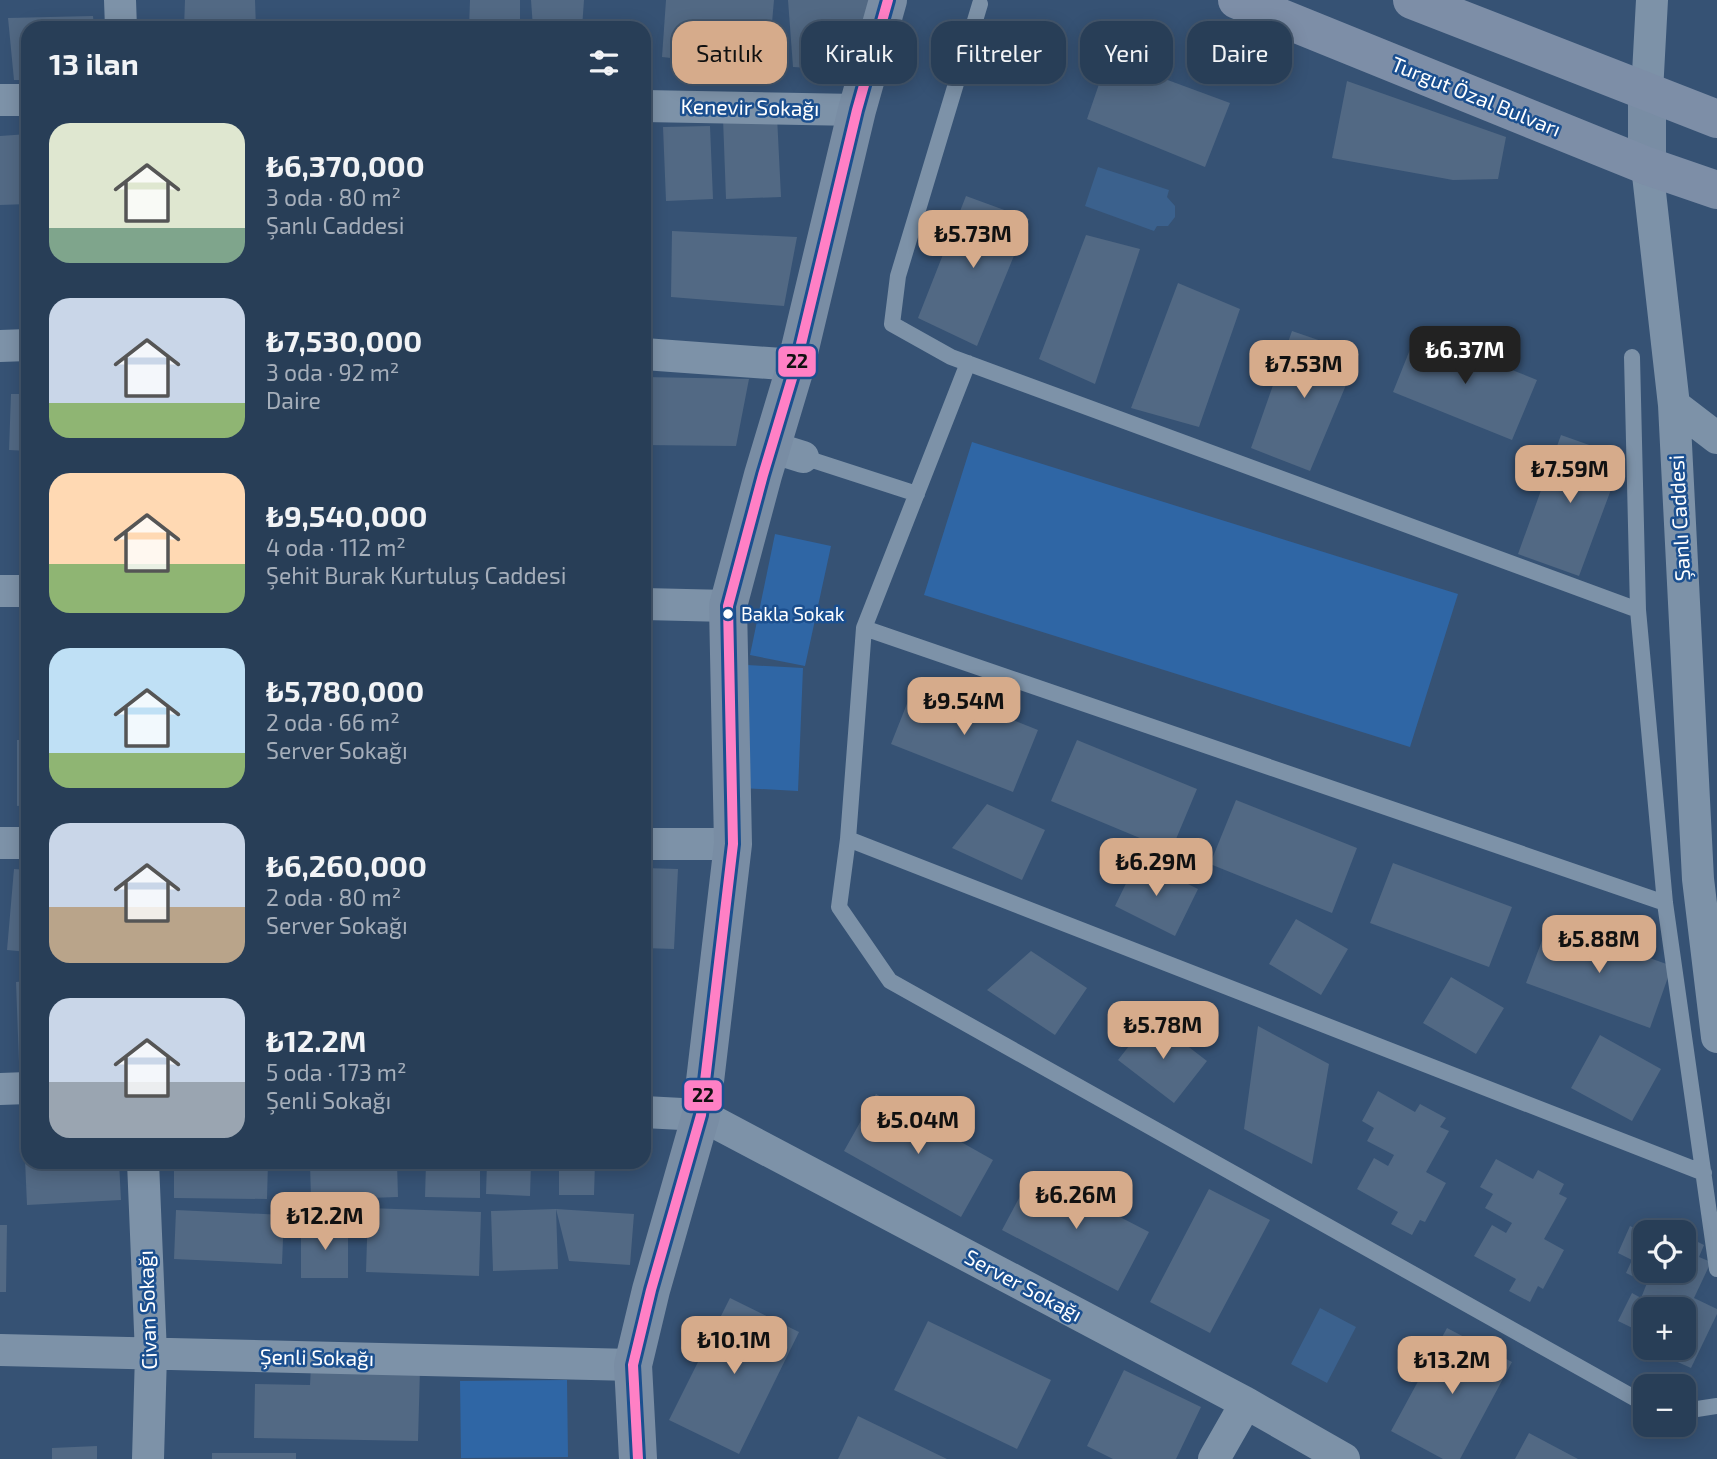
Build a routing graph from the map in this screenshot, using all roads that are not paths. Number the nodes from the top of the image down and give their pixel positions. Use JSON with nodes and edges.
{"nodes":[{"id":1,"x":120,"y":0,"type":"edge"},
{"id":2,"x":888,"y":0,"type":"edge"},
{"id":3,"x":1237,"y":0,"type":"edge"},
{"id":4,"x":1412,"y":0,"type":"edge"},
{"id":5,"x":1652,"y":0,"type":"edge"},
{"id":6,"x":980,"y":4,"type":"dead end"},
{"id":7,"x":121,"y":21,"type":"edge"},
{"id":8,"x":1647,"y":92,"type":"junction"},
{"id":9,"x":0,"y":100,"type":"edge"},
{"id":10,"x":21,"y":100,"type":"edge"},
{"id":11,"x":651,"y":106,"type":"edge"},
{"id":12,"x":857,"y":110,"type":"junction"},
{"id":13,"x":1717,"y":119,"type":"edge"},
{"id":14,"x":1647,"y":166,"type":"junction"},
{"id":15,"x":1717,"y":190,"type":"edge"},
{"id":16,"x":21,"y":345,"type":"edge"},
{"id":17,"x":0,"y":346,"type":"edge"},
{"id":18,"x":651,"y":355,"type":"edge"},
{"id":19,"x":1632,"y":357,"type":"dead end"},
{"id":20,"x":968,"y":363,"type":"junction"},
{"id":21,"x":796,"y":365,"type":"junction"},
{"id":22,"x":1674,"y":405,"type":"junction"},
{"id":23,"x":1717,"y":438,"type":"edge"},
{"id":24,"x":787,"y":452,"type":"junction"},
{"id":25,"x":917,"y":494,"type":"junction"},
{"id":26,"x":0,"y":591,"type":"edge"},
{"id":27,"x":21,"y":591,"type":"edge"},
{"id":28,"x":651,"y":604,"type":"edge"},
{"id":29,"x":728,"y":606,"type":"junction"},
{"id":30,"x":1638,"y":610,"type":"junction"},
{"id":31,"x":864,"y":628,"type":"junction"},
{"id":32,"x":848,"y":839,"type":"junction"},
{"id":33,"x":0,"y":843,"type":"edge"},
{"id":34,"x":21,"y":843,"type":"edge"},
{"id":35,"x":651,"y":844,"type":"edge"},
{"id":36,"x":733,"y":844,"type":"junction"},
{"id":37,"x":1707,"y":882,"type":"edge"},
{"id":38,"x":1665,"y":903,"type":"junction"},
{"id":39,"x":1717,"y":1037,"type":"edge"},
{"id":40,"x":21,"y":1088,"type":"edge"},
{"id":41,"x":0,"y":1089,"type":"edge"},
{"id":42,"x":651,"y":1112,"type":"edge"},
{"id":43,"x":701,"y":1115,"type":"junction"},
{"id":44,"x":143,"y":1169,"type":"edge"},
{"id":45,"x":1704,"y":1173,"type":"junction"},
{"id":46,"x":1717,"y":1269,"type":"edge"},
{"id":47,"x":0,"y":1350,"type":"edge"},
{"id":48,"x":151,"y":1354,"type":"junction"},
{"id":49,"x":634,"y":1365,"type":"junction"},
{"id":50,"x":1633,"y":1397,"type":"edge"},
{"id":51,"x":1246,"y":1403,"type":"junction"},
{"id":52,"x":1717,"y":1406,"type":"edge"},
{"id":53,"x":1696,"y":1409,"type":"edge"},
{"id":54,"x":148,"y":1459,"type":"edge"},
{"id":55,"x":638,"y":1459,"type":"edge"},
{"id":56,"x":1214,"y":1459,"type":"edge"},
{"id":57,"x":1344,"y":1459,"type":"edge"}],
"edges":[{"from":1,"to":7,"type":"street"},
{"from":2,"to":12,"type":"street"},
{"from":3,"to":14,"type":"main road","name":"Turgut Özal Bulvarı"},
{"from":4,"to":8,"type":"main road"},
{"from":5,"to":8,"type":"street","name":"Şanlı Caddesi"},
{"from":6,"to":20,"type":"lane"},
{"from":8,"to":13,"type":"main road"},
{"from":8,"to":14,"type":"street","name":"Şanlı Caddesi"},
{"from":9,"to":10,"type":"street"},
{"from":11,"to":12,"type":"street","name":"Kenevir Sokağı"},
{"from":12,"to":21,"type":"street"},
{"from":14,"to":15,"type":"main road","name":"Turgut Özal Bulvarı"},
{"from":14,"to":22,"type":"street","name":"Şanlı Caddesi"},
{"from":16,"to":17,"type":"street"},
{"from":18,"to":21,"type":"street"},
{"from":19,"to":30,"type":"lane"},
{"from":20,"to":25,"type":"lane"},
{"from":20,"to":30,"type":"lane"},
{"from":21,"to":24,"type":"street"},
{"from":22,"to":23,"type":"street"},
{"from":22,"to":37,"type":"street","name":"Şanlı Caddesi"},
{"from":24,"to":25,"type":"lane"},
{"from":24,"to":29,"type":"street"},
{"from":25,"to":31,"type":"lane"},
{"from":26,"to":27,"type":"street"},
{"from":28,"to":29,"type":"street"},
{"from":29,"to":36,"type":"street"},
{"from":30,"to":38,"type":"lane"},
{"from":31,"to":32,"type":"lane"},
{"from":31,"to":38,"type":"lane"},
{"from":32,"to":45,"type":"lane"},
{"from":32,"to":50,"type":"lane"},
{"from":33,"to":34,"type":"street"},
{"from":35,"to":36,"type":"street"},
{"from":36,"to":43,"type":"street"},
{"from":37,"to":39,"type":"street","name":"Şanlı Caddesi"},
{"from":38,"to":45,"type":"lane"},
{"from":40,"to":41,"type":"street"},
{"from":42,"to":43,"type":"street"},
{"from":43,"to":49,"type":"street"},
{"from":43,"to":51,"type":"street","name":"Server Sokağı"},
{"from":44,"to":48,"type":"street","name":"Civan Sokağı"},
{"from":45,"to":46,"type":"lane"},
{"from":47,"to":48,"type":"street","name":"Şenli Sokağı"},
{"from":48,"to":49,"type":"street","name":"Şenli Sokağı"},
{"from":48,"to":54,"type":"street","name":"Civan Sokağı"},
{"from":49,"to":55,"type":"street"},
{"from":51,"to":56,"type":"street"},
{"from":51,"to":57,"type":"street","name":"Server Sokağı"},
{"from":52,"to":53,"type":"lane"}]}
